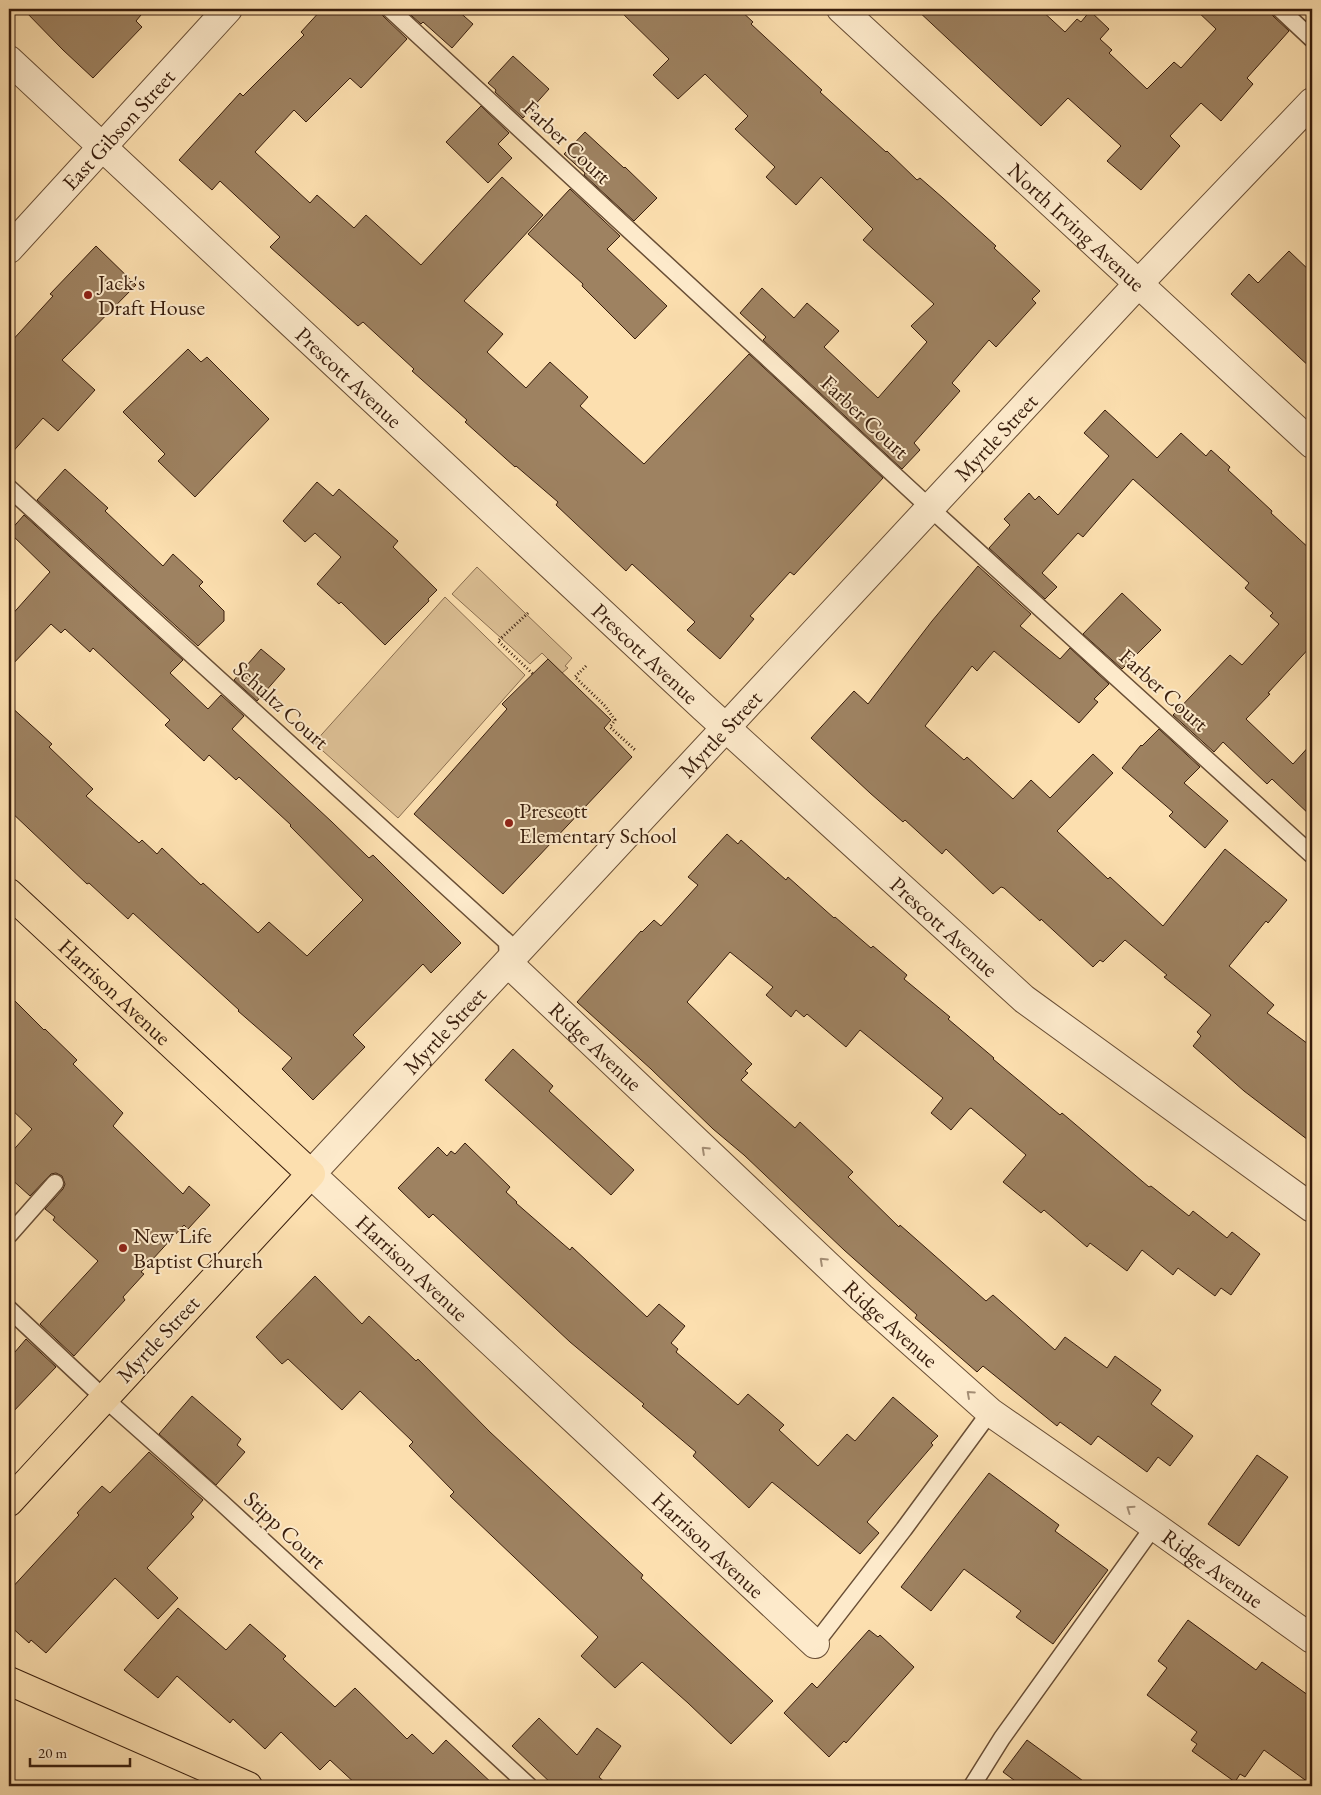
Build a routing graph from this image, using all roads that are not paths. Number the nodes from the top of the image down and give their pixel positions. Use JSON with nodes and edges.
{"nodes":[{"id":1,"x":228,"y":9,"type":"edge"},
{"id":2,"x":390,"y":9,"type":"edge"},
{"id":3,"x":841,"y":9,"type":"edge"},
{"id":4,"x":1280,"y":9,"type":"edge"},
{"id":5,"x":1312,"y":39,"type":"edge"},
{"id":6,"x":9,"y":60,"type":"edge"},
{"id":7,"x":1312,"y":102,"type":"edge"},
{"id":8,"x":103,"y":147,"type":"junction"},
{"id":9,"x":9,"y":249,"type":"edge"},
{"id":10,"x":1139,"y":283,"type":"junction"},
{"id":11,"x":1312,"y":444,"type":"edge"},
{"id":12,"x":9,"y":488,"type":"edge"},
{"id":13,"x":930,"y":508,"type":"junction"},
{"id":14,"x":726,"y":728,"type":"junction"},
{"id":15,"x":1312,"y":855,"type":"edge"},
{"id":16,"x":9,"y":893,"type":"edge"},
{"id":17,"x":508,"y":963,"type":"junction"},
{"id":18,"x":311,"y":1174,"type":"junction"},
{"id":19,"x":54,"y":1183,"type":"dead end"},
{"id":20,"x":1312,"y":1208,"type":"edge"},
{"id":21,"x":9,"y":1235,"type":"edge"},
{"id":22,"x":9,"y":1310,"type":"edge"},
{"id":23,"x":104,"y":1398,"type":"junction"},
{"id":24,"x":990,"y":1412,"type":"junction"},
{"id":25,"x":9,"y":1502,"type":"edge"},
{"id":26,"x":1154,"y":1526,"type":"junction"},
{"id":27,"x":1312,"y":1639,"type":"edge"},
{"id":28,"x":815,"y":1644,"type":"joint"},
{"id":29,"x":9,"y":1681,"type":"edge"},
{"id":30,"x":248,"y":1786,"type":"edge"},
{"id":31,"x":529,"y":1786,"type":"edge"},
{"id":32,"x":972,"y":1786,"type":"edge"}],
"edges":[{"from":1,"to":8,"type":"street","name":"East Gibson Street"},
{"from":2,"to":13,"type":"lane","name":"Farber Court"},
{"from":3,"to":10,"type":"street","name":"North Irving Avenue"},
{"from":4,"to":5,"type":"lane"},
{"from":6,"to":8,"type":"street","name":"Prescott Avenue"},
{"from":7,"to":10,"type":"street","name":"Myrtle Street"},
{"from":8,"to":9,"type":"street","name":"East Gibson Street"},
{"from":8,"to":14,"type":"street","name":"Prescott Avenue"},
{"from":10,"to":11,"type":"street","name":"North Irving Avenue"},
{"from":10,"to":13,"type":"street","name":"Myrtle Street"},
{"from":12,"to":17,"type":"lane","name":"Schultz Court"},
{"from":13,"to":14,"type":"street","name":"Myrtle Street"},
{"from":13,"to":15,"type":"lane","name":"Farber Court"},
{"from":14,"to":17,"type":"street","name":"Myrtle Street"},
{"from":14,"to":20,"type":"street","name":"Prescott Avenue"},
{"from":16,"to":18,"type":"main road","name":"Harrison Avenue"},
{"from":17,"to":18,"type":"street","name":"Myrtle Street"},
{"from":24,"to":17,"type":"street","name":"Ridge Avenue","one_way":true},
{"from":18,"to":23,"type":"main road","name":"Myrtle Street"},
{"from":18,"to":28,"type":"street","name":"Harrison Avenue"},
{"from":19,"to":21,"type":"lane"},
{"from":22,"to":23,"type":"lane","name":"Stipp Court"},
{"from":23,"to":25,"type":"main road","name":"Myrtle Street"},
{"from":23,"to":31,"type":"lane","name":"Stipp Court"},
{"from":26,"to":24,"type":"street","name":"Ridge Avenue","one_way":true},
{"from":24,"to":28,"type":"lane"},
{"from":26,"to":27,"type":"street","name":"Ridge Avenue"},
{"from":26,"to":32,"type":"lane"},
{"from":29,"to":30,"type":"main road"}]}
